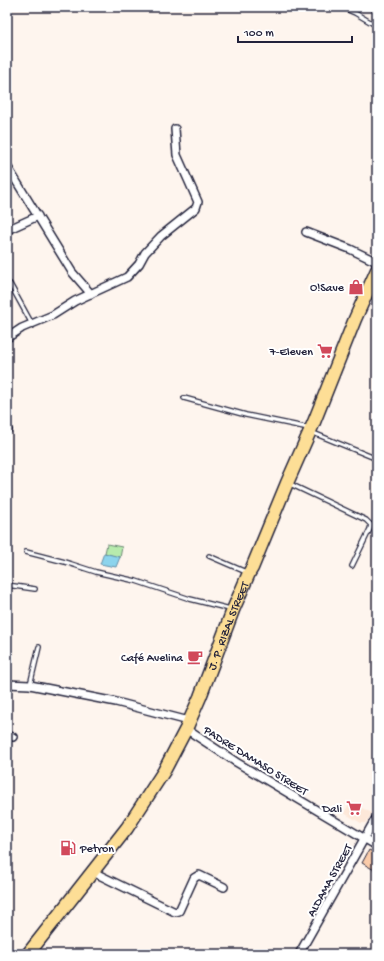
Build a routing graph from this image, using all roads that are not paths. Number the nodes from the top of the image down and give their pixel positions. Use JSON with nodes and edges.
{"nodes":[{"id":1,"x":341,"y":7,"type":"edge"},
{"id":2,"x":372,"y":7,"type":"edge"},
{"id":3,"x":377,"y":13,"type":"edge"},
{"id":4,"x":377,"y":26,"type":"edge"},
{"id":5,"x":175,"y":129,"type":"dead end"},
{"id":6,"x":7,"y":166,"type":"edge"},
{"id":7,"x":38,"y":216,"type":"junction"},
{"id":8,"x":7,"y":230,"type":"edge"},
{"id":9,"x":306,"y":232,"type":"dead end"},
{"id":10,"x":377,"y":262,"type":"edge"},
{"id":11,"x":377,"y":270,"type":"edge"},
{"id":12,"x":10,"y":284,"type":"dead end"},
{"id":13,"x":91,"y":294,"type":"junction"},
{"id":14,"x":32,"y":324,"type":"junction"},
{"id":15,"x":7,"y":338,"type":"edge"},
{"id":16,"x":184,"y":398,"type":"dead end"},
{"id":17,"x":311,"y":430,"type":"junction"},
{"id":18,"x":377,"y":459,"type":"edge"},
{"id":19,"x":288,"y":483,"type":"junction"},
{"id":20,"x":26,"y":552,"type":"dead end"},
{"id":21,"x":209,"y":556,"type":"dead end"},
{"id":22,"x":352,"y":566,"type":"dead end"},
{"id":23,"x":249,"y":574,"type":"junction"},
{"id":24,"x":7,"y":584,"type":"edge"},
{"id":25,"x":35,"y":589,"type":"dead end"},
{"id":26,"x":233,"y":610,"type":"junction"},
{"id":27,"x":39,"y":647,"type":"dead end"},
{"id":28,"x":7,"y":684,"type":"edge"},
{"id":29,"x":30,"y":685,"type":"junction"},
{"id":30,"x":187,"y":725,"type":"junction"},
{"id":31,"x":377,"y":816,"type":"edge"},
{"id":32,"x":365,"y":838,"type":"junction"},
{"id":33,"x":377,"y":846,"type":"edge"},
{"id":34,"x":93,"y":872,"type":"junction"},
{"id":35,"x":224,"y":887,"type":"dead end"},
{"id":36,"x":31,"y":953,"type":"edge"},
{"id":37,"x":299,"y":954,"type":"edge"}],
"edges":[{"from":1,"to":4,"type":"lane"},
{"from":2,"to":3,"type":"lane"},
{"from":5,"to":13,"type":"street"},
{"from":6,"to":7,"type":"street"},
{"from":7,"to":8,"type":"street"},
{"from":7,"to":13,"type":"street"},
{"from":9,"to":10,"type":"street"},
{"from":11,"to":17,"type":"main road","name":"J. P. RIZAL STREET"},
{"from":12,"to":14,"type":"lane"},
{"from":13,"to":14,"type":"street"},
{"from":14,"to":15,"type":"street"},
{"from":16,"to":17,"type":"lane"},
{"from":17,"to":18,"type":"lane"},
{"from":17,"to":19,"type":"main road","name":"J. P. RIZAL STREET"},
{"from":19,"to":22,"type":"lane"},
{"from":19,"to":23,"type":"main road","name":"J. P. RIZAL STREET"},
{"from":20,"to":26,"type":"lane"},
{"from":21,"to":23,"type":"lane"},
{"from":23,"to":26,"type":"main road","name":"J. P. RIZAL STREET"},
{"from":24,"to":25,"type":"lane"},
{"from":26,"to":30,"type":"main road","name":"J. P. RIZAL STREET"},
{"from":27,"to":29,"type":"lane"},
{"from":28,"to":29,"type":"street","name":"PADRE DAMASO STREET"},
{"from":29,"to":30,"type":"street","name":"PADRE DAMASO STREET"},
{"from":30,"to":32,"type":"street","name":"PADRE DAMASO STREET"},
{"from":30,"to":34,"type":"main road","name":"J. P. RIZAL STREET"},
{"from":31,"to":32,"type":"street","name":"ALDAMA STREET"},
{"from":32,"to":33,"type":"street","name":"PADRE DAMASO STREET"},
{"from":32,"to":37,"type":"street","name":"ALDAMA STREET"},
{"from":34,"to":35,"type":"street"},
{"from":34,"to":36,"type":"main road","name":"J. P. RIZAL STREET"}]}
